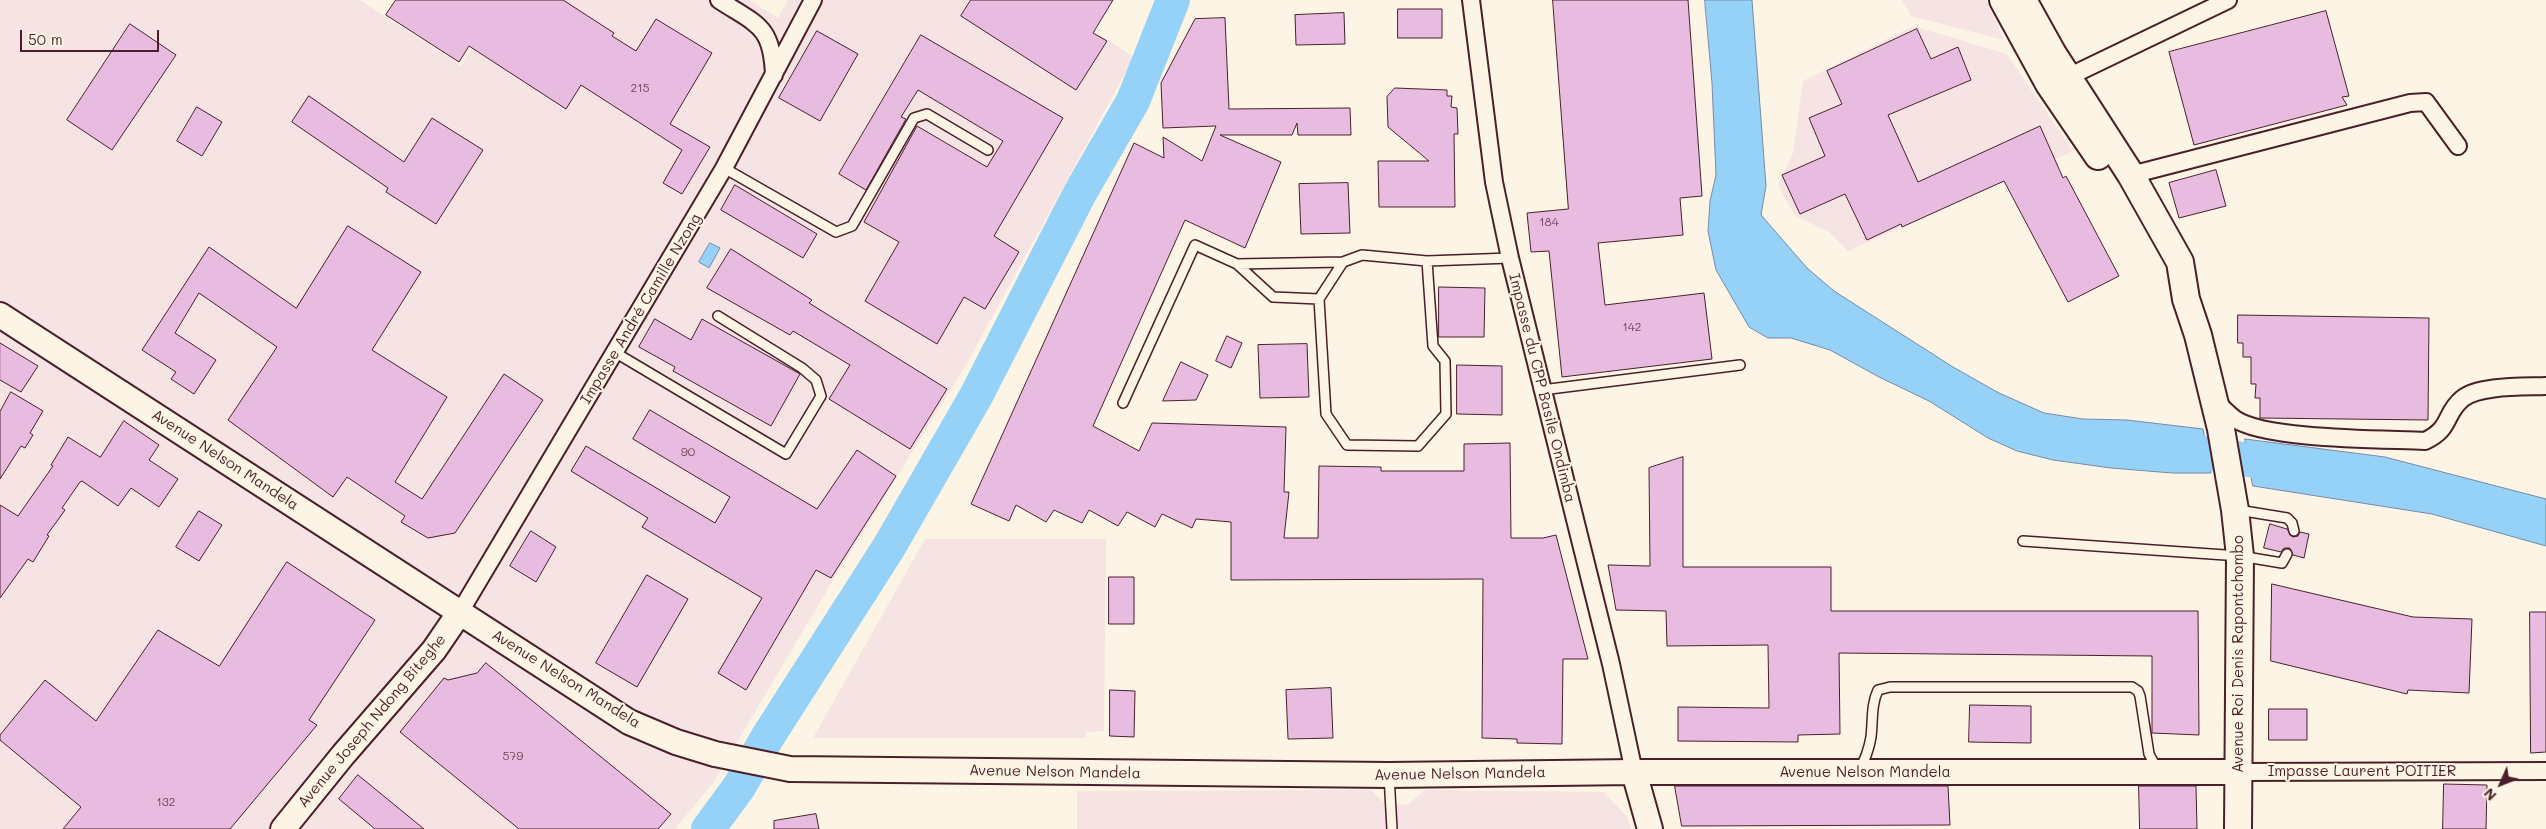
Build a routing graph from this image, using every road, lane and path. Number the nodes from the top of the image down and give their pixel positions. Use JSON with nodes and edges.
{"nodes":[{"id":1,"x":719,"y":0,"type":"edge"},
{"id":2,"x":813,"y":0,"type":"edge"},
{"id":3,"x":1471,"y":0,"type":"edge"},
{"id":4,"x":2003,"y":0,"type":"edge"},
{"id":5,"x":2023,"y":0,"type":"edge"},
{"id":6,"x":2228,"y":0,"type":"edge"},
{"id":7,"x":774,"y":75,"type":"junction"},
{"id":8,"x":2068,"y":77,"type":"junction"},
{"id":9,"x":2458,"y":146,"type":"dead end"},
{"id":10,"x":988,"y":150,"type":"dead end"},
{"id":11,"x":724,"y":168,"type":"junction"},
{"id":12,"x":2131,"y":175,"type":"junction"},
{"id":13,"x":1510,"y":258,"type":"junction"},
{"id":14,"x":1427,"y":261,"type":"junction"},
{"id":15,"x":1343,"y":262,"type":"junction"},
{"id":16,"x":1237,"y":264,"type":"junction"},
{"id":17,"x":1319,"y":299,"type":"junction"},
{"id":18,"x":2186,"y":299,"type":"junction"},
{"id":19,"x":0,"y":315,"type":"edge"},
{"id":20,"x":718,"y":316,"type":"dead end"},
{"id":21,"x":616,"y":352,"type":"junction"},
{"id":22,"x":1740,"y":365,"type":"dead end"},
{"id":23,"x":2546,"y":386,"type":"edge"},
{"id":24,"x":1542,"y":390,"type":"junction"},
{"id":25,"x":2214,"y":400,"type":"junction"},
{"id":26,"x":1123,"y":403,"type":"dead end"},
{"id":27,"x":2236,"y":510,"type":"junction"},
{"id":28,"x":2294,"y":531,"type":"dead end"},
{"id":29,"x":2023,"y":541,"type":"dead end"},
{"id":30,"x":2287,"y":554,"type":"dead end"},
{"id":31,"x":2240,"y":556,"type":"junction"},
{"id":32,"x":460,"y":612,"type":"junction"},
{"id":33,"x":2158,"y":771,"type":"junction"},
{"id":34,"x":2546,"y":771,"type":"edge"},
{"id":35,"x":1634,"y":772,"type":"junction"},
{"id":36,"x":1859,"y":772,"type":"junction"},
{"id":37,"x":2238,"y":772,"type":"junction"},
{"id":38,"x":1389,"y":775,"type":"junction"},
{"id":39,"x":283,"y":829,"type":"edge"},
{"id":40,"x":1392,"y":829,"type":"edge"},
{"id":41,"x":1650,"y":829,"type":"edge"},
{"id":42,"x":2238,"y":829,"type":"edge"}],
"edges":[{"from":1,"to":7,"type":"street"},
{"from":2,"to":7,"type":"street","name":"Impasse André Camille Nzong"},
{"from":3,"to":13,"type":"street","name":"Impasse du CPP Basile Ondimba"},
{"from":4,"to":18,"type":"main road"},
{"from":5,"to":8,"type":"main road"},
{"from":6,"to":8,"type":"street"},
{"from":7,"to":11,"type":"street","name":"Impasse André Camille Nzong"},
{"from":8,"to":12,"type":"main road"},
{"from":9,"to":12,"type":"street"},
{"from":10,"to":11,"type":"lane"},
{"from":11,"to":21,"type":"street","name":"Impasse André Camille Nzong"},
{"from":12,"to":18,"type":"main road"},
{"from":13,"to":14,"type":"lane"},
{"from":13,"to":24,"type":"street","name":"Impasse du CPP Basile Ondimba"},
{"from":14,"to":15,"type":"lane"},
{"from":14,"to":17,"type":"lane"},
{"from":15,"to":16,"type":"lane"},
{"from":15,"to":17,"type":"lane"},
{"from":16,"to":17,"type":"lane"},
{"from":16,"to":26,"type":"lane"},
{"from":18,"to":25,"type":"main road","name":"Avenue Roi Denis Rapontchombo"},
{"from":19,"to":32,"type":"main road","name":"Avenue Nelson Mandela"},
{"from":20,"to":21,"type":"lane"},
{"from":21,"to":32,"type":"street","name":"Impasse André Camille Nzong"},
{"from":22,"to":24,"type":"lane"},
{"from":23,"to":25,"type":"street"},
{"from":24,"to":35,"type":"street","name":"Impasse du CPP Basile Ondimba"},
{"from":25,"to":27,"type":"main road","name":"Avenue Roi Denis Rapontchombo"},
{"from":27,"to":28,"type":"lane"},
{"from":27,"to":31,"type":"main road","name":"Avenue Roi Denis Rapontchombo"},
{"from":29,"to":31,"type":"lane"},
{"from":30,"to":31,"type":"lane"},
{"from":31,"to":37,"type":"main road","name":"Avenue Roi Denis Rapontchombo"},
{"from":32,"to":38,"type":"main road","name":"Avenue Nelson Mandela"},
{"from":32,"to":39,"type":"main road","name":"Avenue Joseph Ndong Biteghe"},
{"from":33,"to":36,"type":"main road","name":"Avenue Nelson Mandela"},
{"from":33,"to":36,"type":"lane"},
{"from":33,"to":37,"type":"main road","name":"Avenue Nelson Mandela"},
{"from":34,"to":37,"type":"street","name":"Impasse Laurent POITIER"},
{"from":35,"to":36,"type":"main road","name":"Avenue Nelson Mandela"},
{"from":35,"to":38,"type":"main road","name":"Avenue Nelson Mandela"},
{"from":35,"to":41,"type":"main road"},
{"from":37,"to":42,"type":"main road","name":"Avenue Roi Denis Rapontchombo"},
{"from":38,"to":40,"type":"lane"}]}
